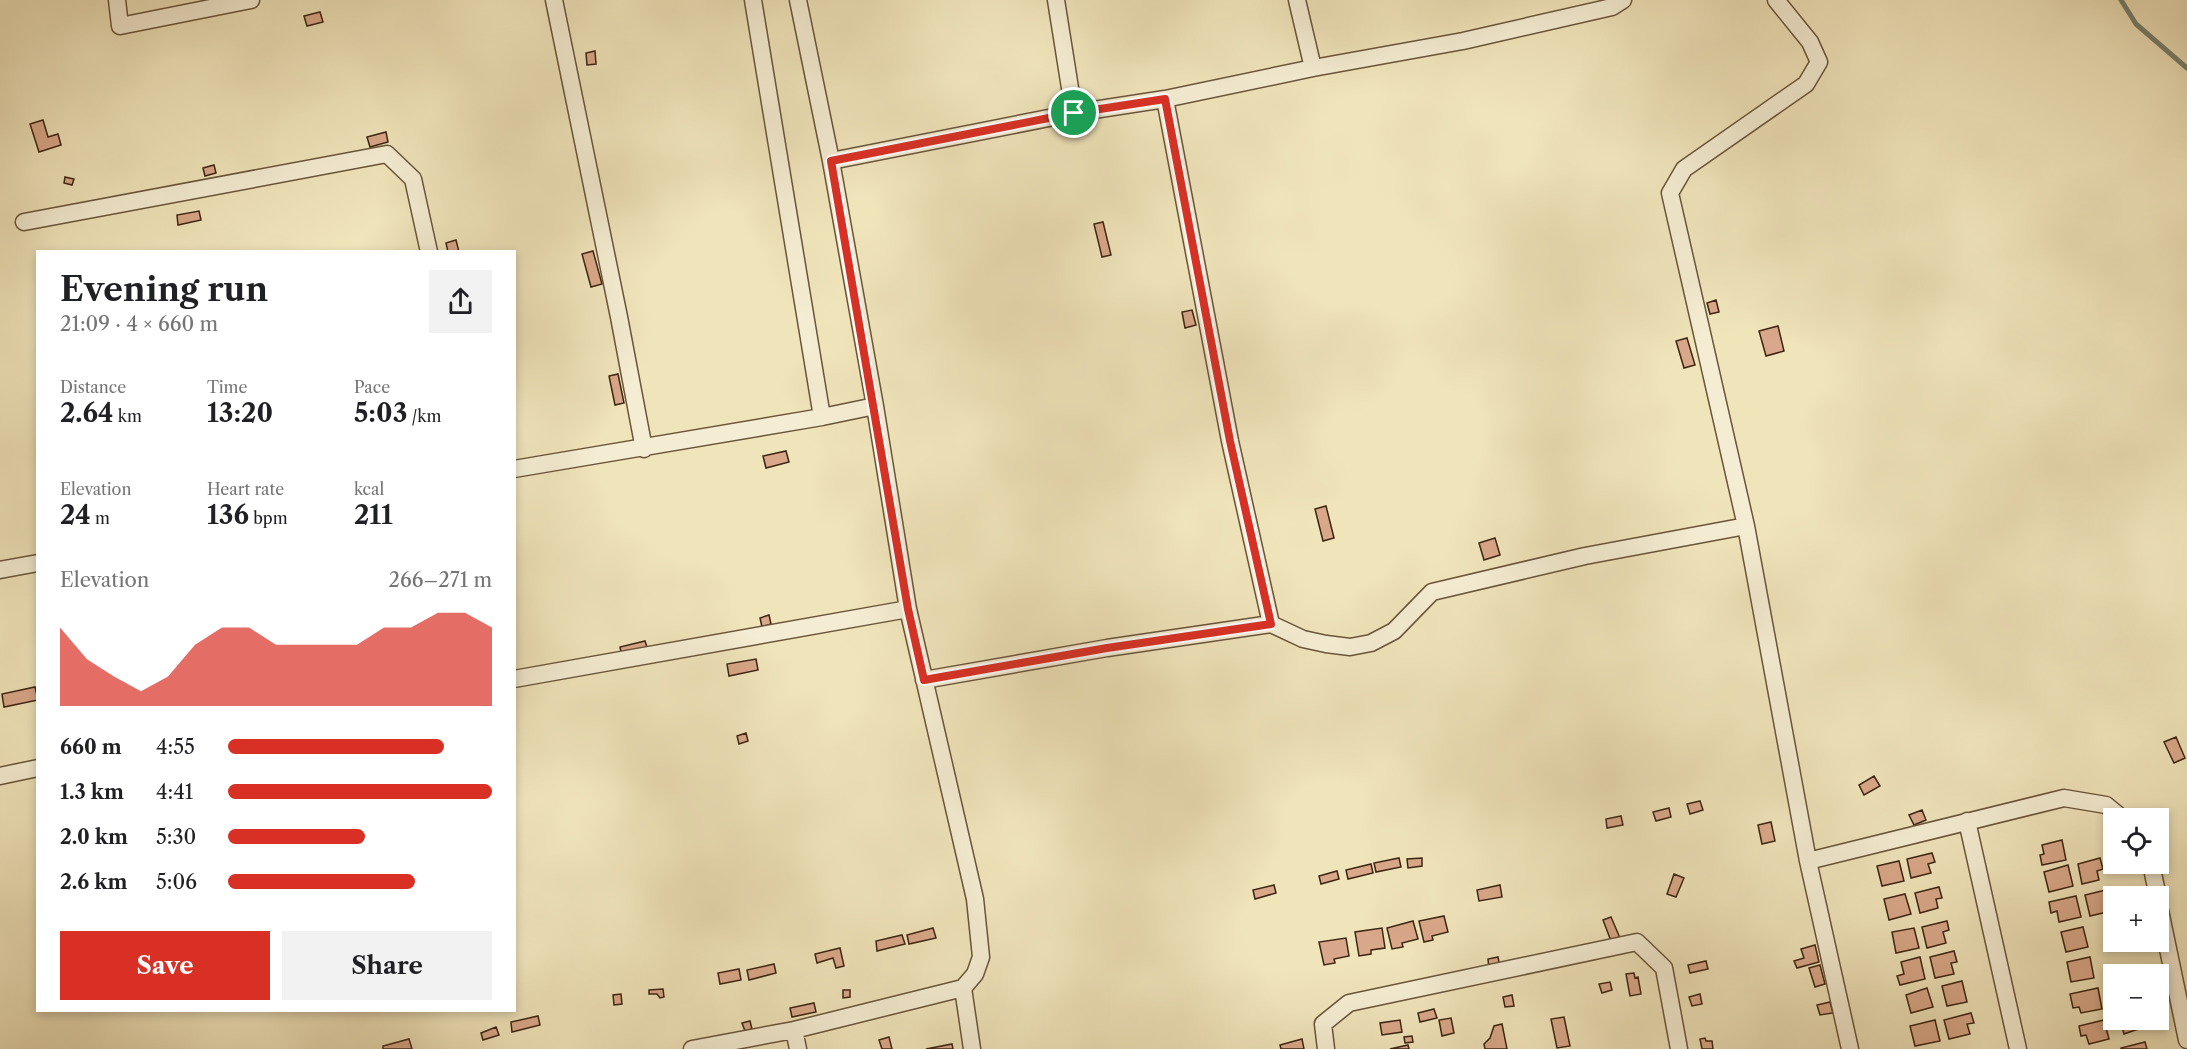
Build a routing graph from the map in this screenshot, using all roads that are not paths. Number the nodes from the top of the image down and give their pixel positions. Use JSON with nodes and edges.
{"nodes":[{"id":1,"x":117,"y":0,"type":"edge"},
{"id":2,"x":251,"y":0,"type":"edge"},
{"id":3,"x":554,"y":0,"type":"edge"},
{"id":4,"x":753,"y":0,"type":"edge"},
{"id":5,"x":798,"y":0,"type":"edge"},
{"id":6,"x":1056,"y":0,"type":"edge"},
{"id":7,"x":1297,"y":0,"type":"edge"},
{"id":8,"x":1623,"y":0,"type":"edge"},
{"id":9,"x":1776,"y":0,"type":"edge"},
{"id":10,"x":1313,"y":68,"type":"junction"},
{"id":11,"x":1165,"y":99,"type":"junction"},
{"id":12,"x":1074,"y":113,"type":"junction"},
{"id":13,"x":831,"y":161,"type":"junction"},
{"id":14,"x":24,"y":222,"type":"dead end"},
{"id":15,"x":429,"y":250,"type":"edge"},
{"id":16,"x":875,"y":406,"type":"junction"},
{"id":17,"x":822,"y":417,"type":"junction"},
{"id":18,"x":644,"y":449,"type":"junction"},
{"id":19,"x":516,"y":469,"type":"edge"},
{"id":20,"x":1746,"y":526,"type":"junction"},
{"id":21,"x":36,"y":563,"type":"edge"},
{"id":22,"x":0,"y":570,"type":"edge"},
{"id":23,"x":908,"y":609,"type":"junction"},
{"id":24,"x":1271,"y":624,"type":"junction"},
{"id":25,"x":516,"y":679,"type":"edge"},
{"id":26,"x":924,"y":680,"type":"junction"},
{"id":27,"x":36,"y":768,"type":"edge"},
{"id":28,"x":0,"y":776,"type":"edge"},
{"id":29,"x":2110,"y":808,"type":"edge"},
{"id":30,"x":1967,"y":821,"type":"junction"},
{"id":31,"x":1808,"y":861,"type":"junction"},
{"id":32,"x":2169,"y":952,"type":"edge"},
{"id":33,"x":963,"y":988,"type":"junction"},
{"id":34,"x":794,"y":1030,"type":"junction"},
{"id":35,"x":2187,"y":1040,"type":"edge"},
{"id":36,"x":692,"y":1049,"type":"edge"},
{"id":37,"x":798,"y":1049,"type":"edge"},
{"id":38,"x":972,"y":1049,"type":"edge"},
{"id":39,"x":1326,"y":1049,"type":"edge"},
{"id":40,"x":1679,"y":1049,"type":"edge"},
{"id":41,"x":1850,"y":1049,"type":"edge"},
{"id":42,"x":2018,"y":1049,"type":"edge"}],
"edges":[{"from":1,"to":2,"type":"street"},
{"from":3,"to":18,"type":"street"},
{"from":4,"to":17,"type":"street"},
{"from":5,"to":13,"type":"street"},
{"from":6,"to":12,"type":"street"},
{"from":7,"to":10,"type":"street"},
{"from":8,"to":10,"type":"street"},
{"from":9,"to":20,"type":"street"},
{"from":10,"to":11,"type":"street"},
{"from":11,"to":12,"type":"street"},
{"from":11,"to":24,"type":"street"},
{"from":12,"to":13,"type":"street"},
{"from":13,"to":16,"type":"street"},
{"from":14,"to":15,"type":"street"},
{"from":16,"to":17,"type":"street"},
{"from":16,"to":23,"type":"street"},
{"from":17,"to":18,"type":"street"},
{"from":18,"to":19,"type":"street"},
{"from":20,"to":24,"type":"street"},
{"from":20,"to":31,"type":"street"},
{"from":21,"to":22,"type":"street"},
{"from":23,"to":25,"type":"street"},
{"from":23,"to":26,"type":"street"},
{"from":24,"to":26,"type":"street"},
{"from":26,"to":33,"type":"street"},
{"from":27,"to":28,"type":"street"},
{"from":29,"to":30,"type":"street"},
{"from":30,"to":31,"type":"street"},
{"from":30,"to":42,"type":"street"},
{"from":31,"to":41,"type":"street"},
{"from":32,"to":35,"type":"street"},
{"from":33,"to":34,"type":"street"},
{"from":33,"to":38,"type":"street"},
{"from":34,"to":36,"type":"street"},
{"from":34,"to":37,"type":"street"},
{"from":39,"to":40,"type":"street"}]}
